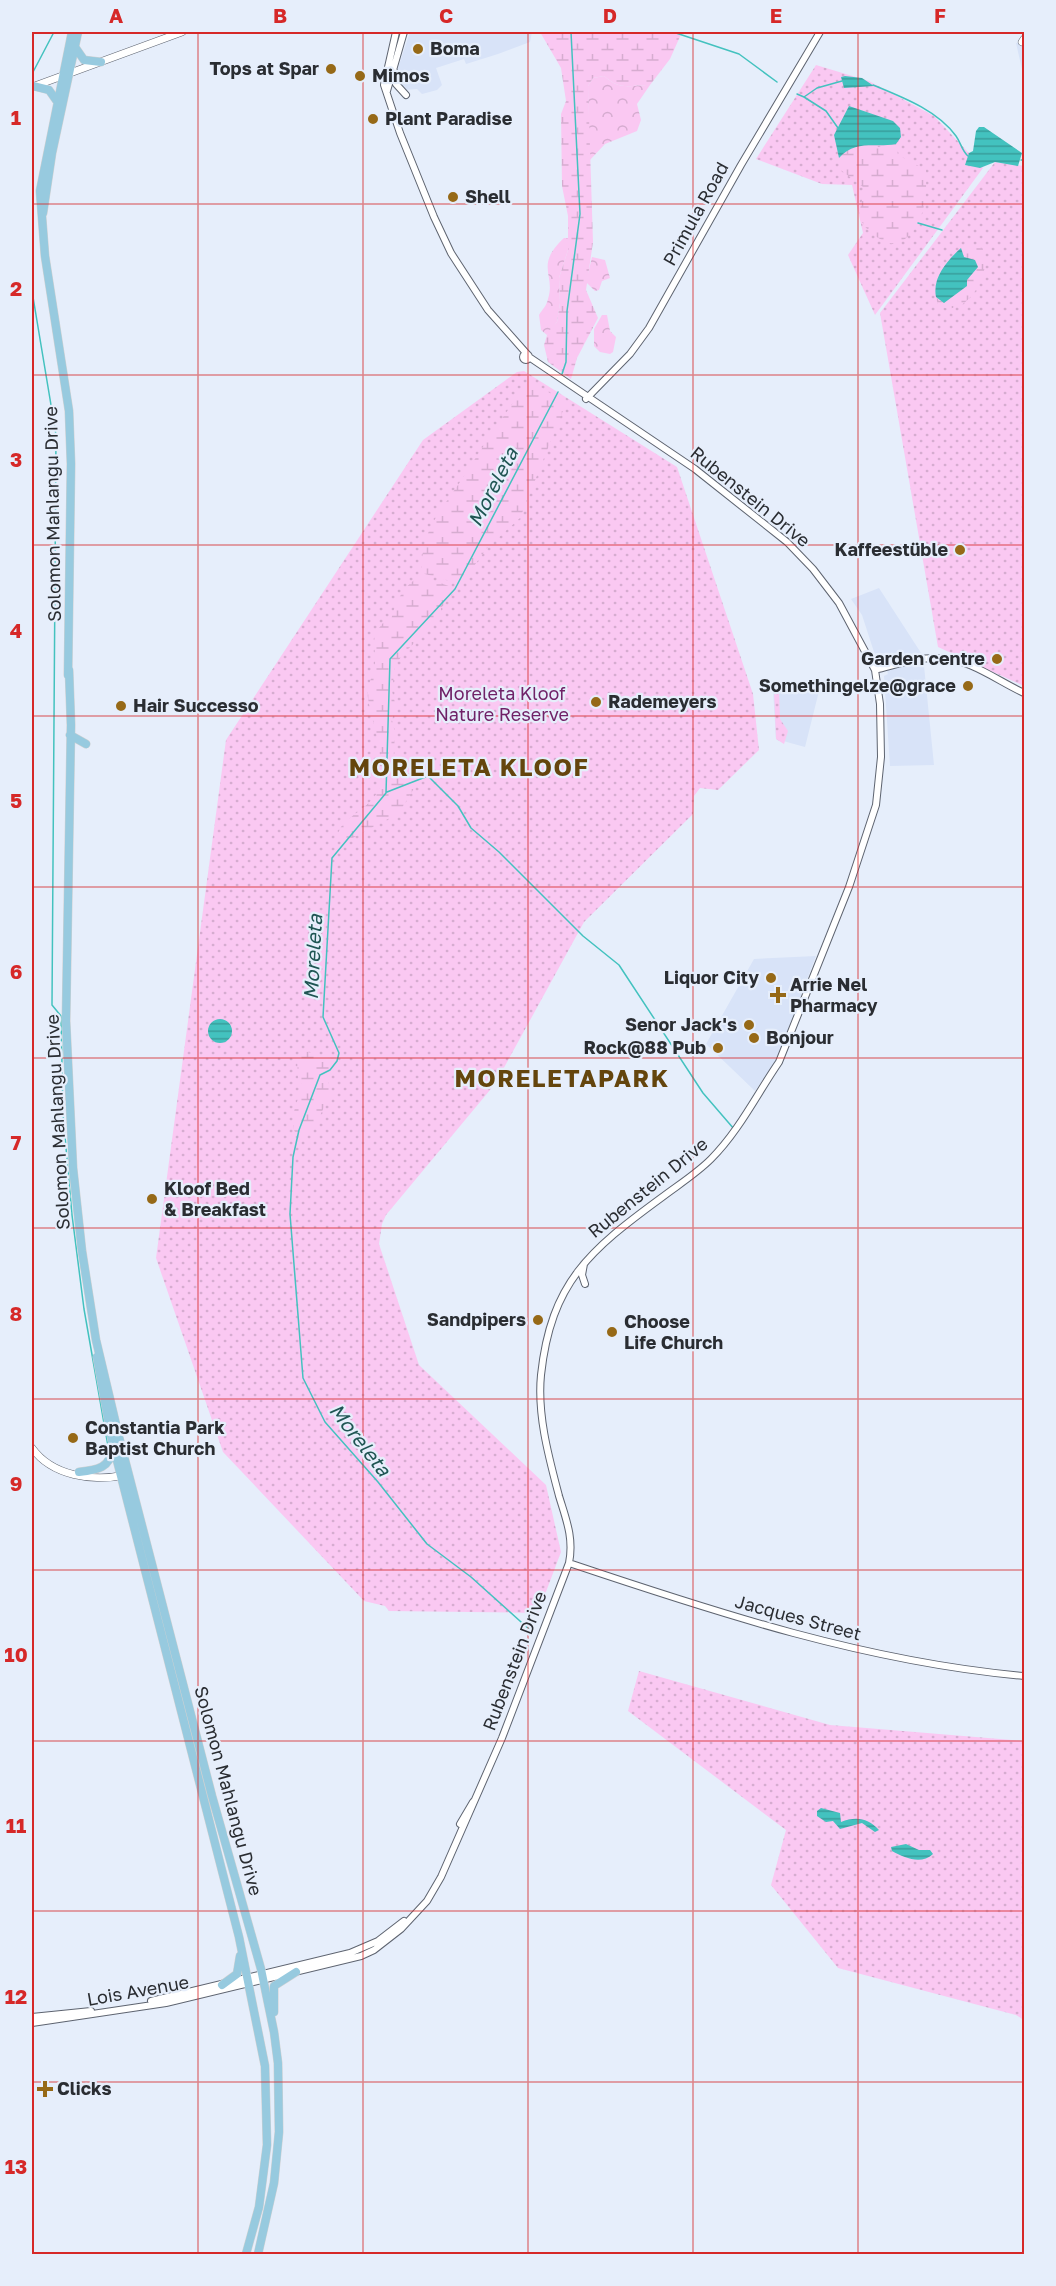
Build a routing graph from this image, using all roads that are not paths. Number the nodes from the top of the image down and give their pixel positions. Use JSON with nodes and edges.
{"nodes":[{"id":1,"x":72,"y":32,"type":"edge"},
{"id":2,"x":78,"y":32,"type":"edge"},
{"id":3,"x":182,"y":32,"type":"edge"},
{"id":4,"x":396,"y":32,"type":"edge"},
{"id":5,"x":404,"y":32,"type":"edge"},
{"id":6,"x":820,"y":32,"type":"edge"},
{"id":7,"x":75,"y":46,"type":"junction"},
{"id":8,"x":101,"y":62,"type":"junction"},
{"id":9,"x":394,"y":65,"type":"junction"},
{"id":10,"x":66,"y":74,"type":"junction"},
{"id":11,"x":32,"y":87,"type":"edge"},
{"id":12,"x":387,"y":92,"type":"junction"},
{"id":13,"x":406,"y":95,"type":"dead end"},
{"id":14,"x":56,"y":102,"type":"junction"},
{"id":15,"x":42,"y":214,"type":"junction"},
{"id":16,"x":586,"y":399,"type":"junction"},
{"id":17,"x":69,"y":670,"type":"junction"},
{"id":18,"x":875,"y":670,"type":"junction"},
{"id":19,"x":1024,"y":693,"type":"edge"},
{"id":20,"x":70,"y":735,"type":"junction"},
{"id":21,"x":86,"y":744,"type":"dead end"},
{"id":22,"x":68,"y":901,"type":"junction"},
{"id":23,"x":585,"y":1260,"type":"junction"},
{"id":24,"x":566,"y":1287,"type":"junction"},
{"id":25,"x":96,"y":1340,"type":"junction"},
{"id":26,"x":112,"y":1441,"type":"junction"},
{"id":27,"x":32,"y":1447,"type":"edge"},
{"id":28,"x":79,"y":1472,"type":"junction"},
{"id":29,"x":125,"y":1473,"type":"junction"},
{"id":30,"x":569,"y":1563,"type":"junction"},
{"id":31,"x":1024,"y":1676,"type":"edge"},
{"id":32,"x":475,"y":1799,"type":"junction"},
{"id":33,"x":239,"y":1937,"type":"junction"},
{"id":34,"x":296,"y":1972,"type":"junction"},
{"id":35,"x":263,"y":1976,"type":"junction"},
{"id":36,"x":249,"y":1980,"type":"junction"},
{"id":37,"x":222,"y":1985,"type":"junction"},
{"id":38,"x":32,"y":2017,"type":"edge"},
{"id":39,"x":32,"y":2023,"type":"edge"},
{"id":40,"x":274,"y":2032,"type":"junction"},
{"id":41,"x":246,"y":2254,"type":"edge"},
{"id":42,"x":258,"y":2254,"type":"edge"}],
"edges":[{"from":1,"to":10,"type":"main road","name":"Solomon Mahlangu Drive"},
{"from":2,"to":7,"type":"main road","name":"Solomon Mahlangu Drive"},
{"from":3,"to":8,"type":"main road"},
{"from":4,"to":12,"type":"street","name":"Rubenstein Drive"},
{"from":5,"to":9,"type":"street"},
{"from":6,"to":16,"type":"street","name":"Primula Road"},
{"from":7,"to":8,"type":"main road"},
{"from":7,"to":10,"type":"main road","name":"Solomon Mahlangu Drive"},
{"from":8,"to":10,"type":"main road"},
{"from":9,"to":12,"type":"street"},
{"from":9,"to":13,"type":"street"},
{"from":10,"to":11,"type":"main road"},
{"from":10,"to":14,"type":"main road","name":"Solomon Mahlangu Drive"},
{"from":10,"to":15,"type":"main road","name":"Solomon Mahlangu Drive"},
{"from":11,"to":14,"type":"main road"},
{"from":12,"to":16,"type":"street","name":"Rubenstein Drive"},
{"from":14,"to":15,"type":"main road","name":"Solomon Mahlangu Drive"},
{"from":15,"to":17,"type":"main road","name":"Solomon Mahlangu Drive"},
{"from":16,"to":18,"type":"street","name":"Rubenstein Drive"},
{"from":17,"to":20,"type":"main road","name":"Solomon Mahlangu Drive"},
{"from":17,"to":22,"type":"main road","name":"Solomon Mahlangu Drive"},
{"from":18,"to":19,"type":"street"},
{"from":18,"to":23,"type":"street","name":"Rubenstein Drive"},
{"from":20,"to":21,"type":"main road"},
{"from":20,"to":22,"type":"main road","name":"Solomon Mahlangu Drive"},
{"from":22,"to":25,"type":"main road","name":"Solomon Mahlangu Drive"},
{"from":23,"to":24,"type":"street","name":"Rubenstein Drive"},
{"from":23,"to":24,"type":"street"},
{"from":24,"to":30,"type":"street","name":"Rubenstein Drive"},
{"from":25,"to":26,"type":"main road","name":"Solomon Mahlangu Drive"},
{"from":25,"to":29,"type":"main road","name":"Solomon Mahlangu Drive"},
{"from":26,"to":28,"type":"main road"},
{"from":26,"to":29,"type":"main road","name":"Solomon Mahlangu Drive"},
{"from":27,"to":28,"type":"main road"},
{"from":27,"to":29,"type":"main road"},
{"from":28,"to":29,"type":"main road"},
{"from":29,"to":33,"type":"main road","name":"Solomon Mahlangu Drive"},
{"from":29,"to":35,"type":"main road","name":"Solomon Mahlangu Drive"},
{"from":30,"to":31,"type":"street","name":"Jacques Street"},
{"from":30,"to":32,"type":"street","name":"Rubenstein Drive"},
{"from":32,"to":34,"type":"street","name":"Rubenstein Drive"},
{"from":32,"to":35,"type":"street","name":"Rubenstein Drive"},
{"from":33,"to":36,"type":"main road","name":"Solomon Mahlangu Drive"},
{"from":33,"to":37,"type":"main road"},
{"from":34,"to":35,"type":"street","name":"Rubenstein Drive"},
{"from":34,"to":40,"type":"main road"},
{"from":35,"to":36,"type":"street"},
{"from":35,"to":40,"type":"main road","name":"Solomon Mahlangu Drive"},
{"from":36,"to":37,"type":"street","name":"Lois Avenue"},
{"from":36,"to":39,"type":"street","name":"Lois Avenue"},
{"from":36,"to":41,"type":"main road","name":"Solomon Mahlangu Drive"},
{"from":37,"to":38,"type":"street","name":"Lois Avenue"},
{"from":40,"to":42,"type":"main road","name":"Solomon Mahlangu Drive"}]}
